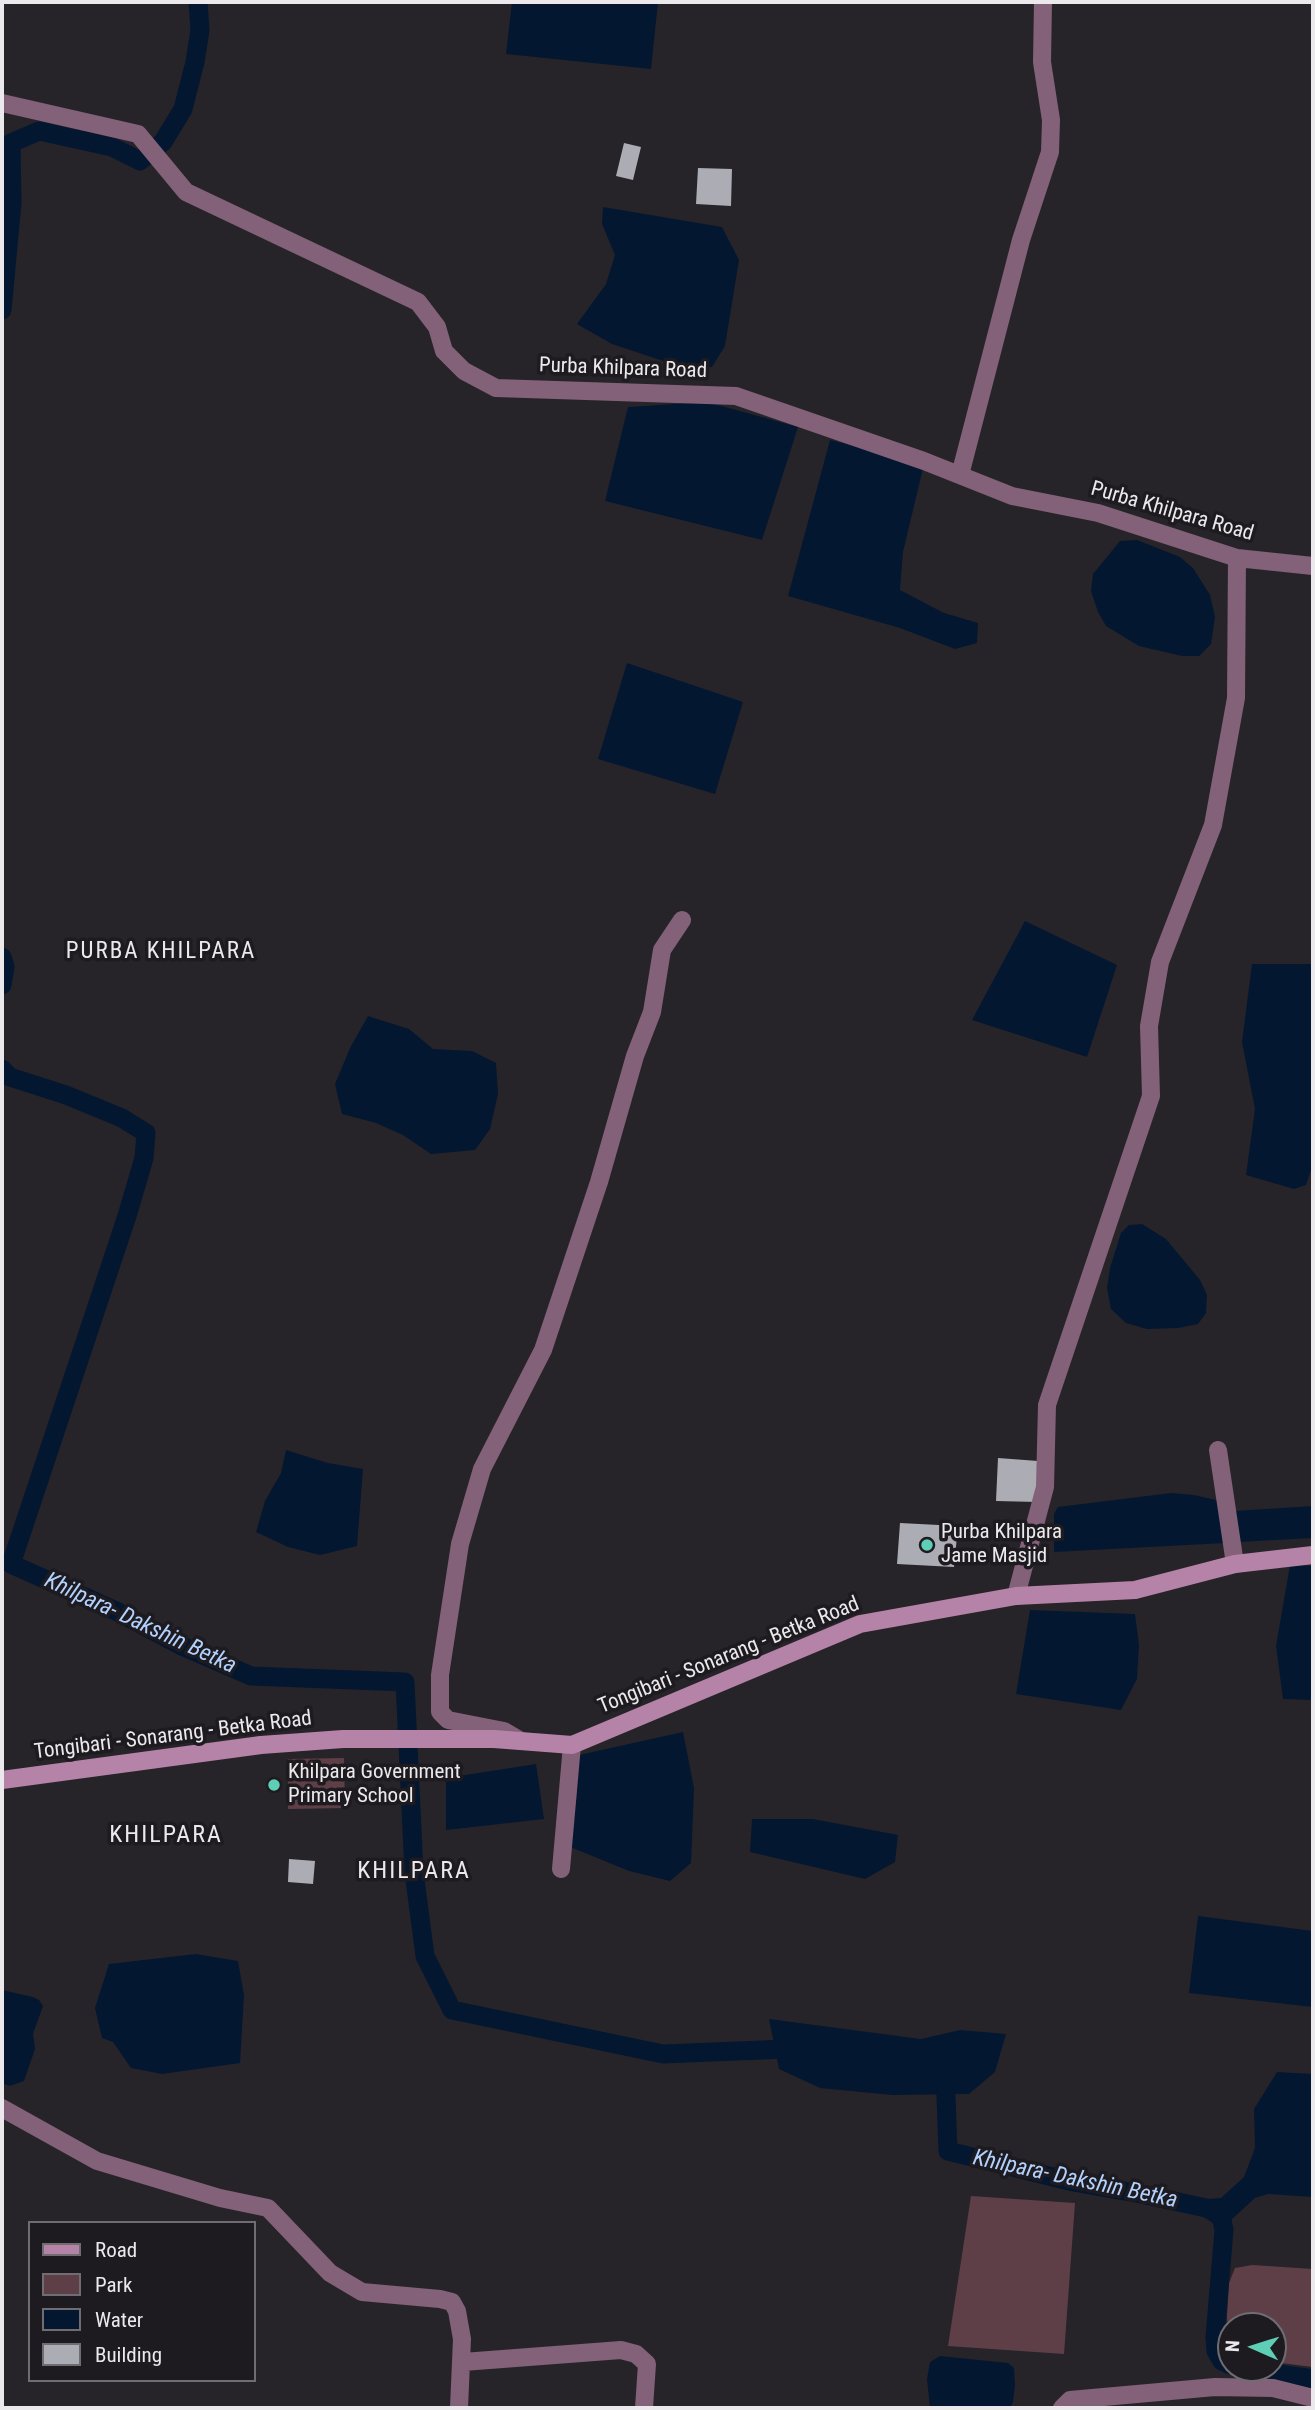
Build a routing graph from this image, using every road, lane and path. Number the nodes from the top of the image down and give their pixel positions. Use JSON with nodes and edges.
{"nodes":[{"id":1,"x":1043,"y":2,"type":"edge"},
{"id":2,"x":2,"y":103,"type":"edge"},
{"id":3,"x":960,"y":475,"type":"junction"},
{"id":4,"x":1237,"y":558,"type":"junction"},
{"id":5,"x":1313,"y":566,"type":"edge"},
{"id":6,"x":682,"y":920,"type":"dead end"},
{"id":7,"x":1218,"y":1450,"type":"dead end"},
{"id":8,"x":1313,"y":1555,"type":"edge"},
{"id":9,"x":1235,"y":1564,"type":"junction"},
{"id":10,"x":1016,"y":1596,"type":"junction"},
{"id":11,"x":521,"y":1741,"type":"junction"},
{"id":12,"x":572,"y":1745,"type":"junction"},
{"id":13,"x":2,"y":1780,"type":"edge"},
{"id":14,"x":561,"y":1869,"type":"dead end"},
{"id":15,"x":2,"y":2108,"type":"edge"},
{"id":16,"x":463,"y":2362,"type":"junction"},
{"id":17,"x":1313,"y":2398,"type":"edge"},
{"id":18,"x":459,"y":2408,"type":"edge"},
{"id":19,"x":645,"y":2408,"type":"edge"},
{"id":20,"x":1062,"y":2408,"type":"edge"}],
"edges":[{"from":1,"to":3,"type":"street"},
{"from":2,"to":3,"type":"street","name":"Purba Khilpara Road"},
{"from":3,"to":4,"type":"street","name":"Purba Khilpara Road"},
{"from":4,"to":5,"type":"street","name":"Purba Khilpara Road"},
{"from":4,"to":10,"type":"street"},
{"from":6,"to":11,"type":"street"},
{"from":7,"to":9,"type":"street"},
{"from":8,"to":9,"type":"street","name":"Tongibari - Sonarang - Betka Road"},
{"from":9,"to":10,"type":"street","name":"Tongibari - Sonarang - Betka Road"},
{"from":10,"to":12,"type":"street","name":"Tongibari - Sonarang - Betka Road"},
{"from":11,"to":12,"type":"street","name":"Tongibari - Sonarang - Betka Road"},
{"from":11,"to":13,"type":"street","name":"Tongibari - Sonarang - Betka Road"},
{"from":12,"to":14,"type":"street"},
{"from":15,"to":16,"type":"street"},
{"from":16,"to":18,"type":"street"},
{"from":16,"to":19,"type":"street"},
{"from":17,"to":20,"type":"street"}]}
